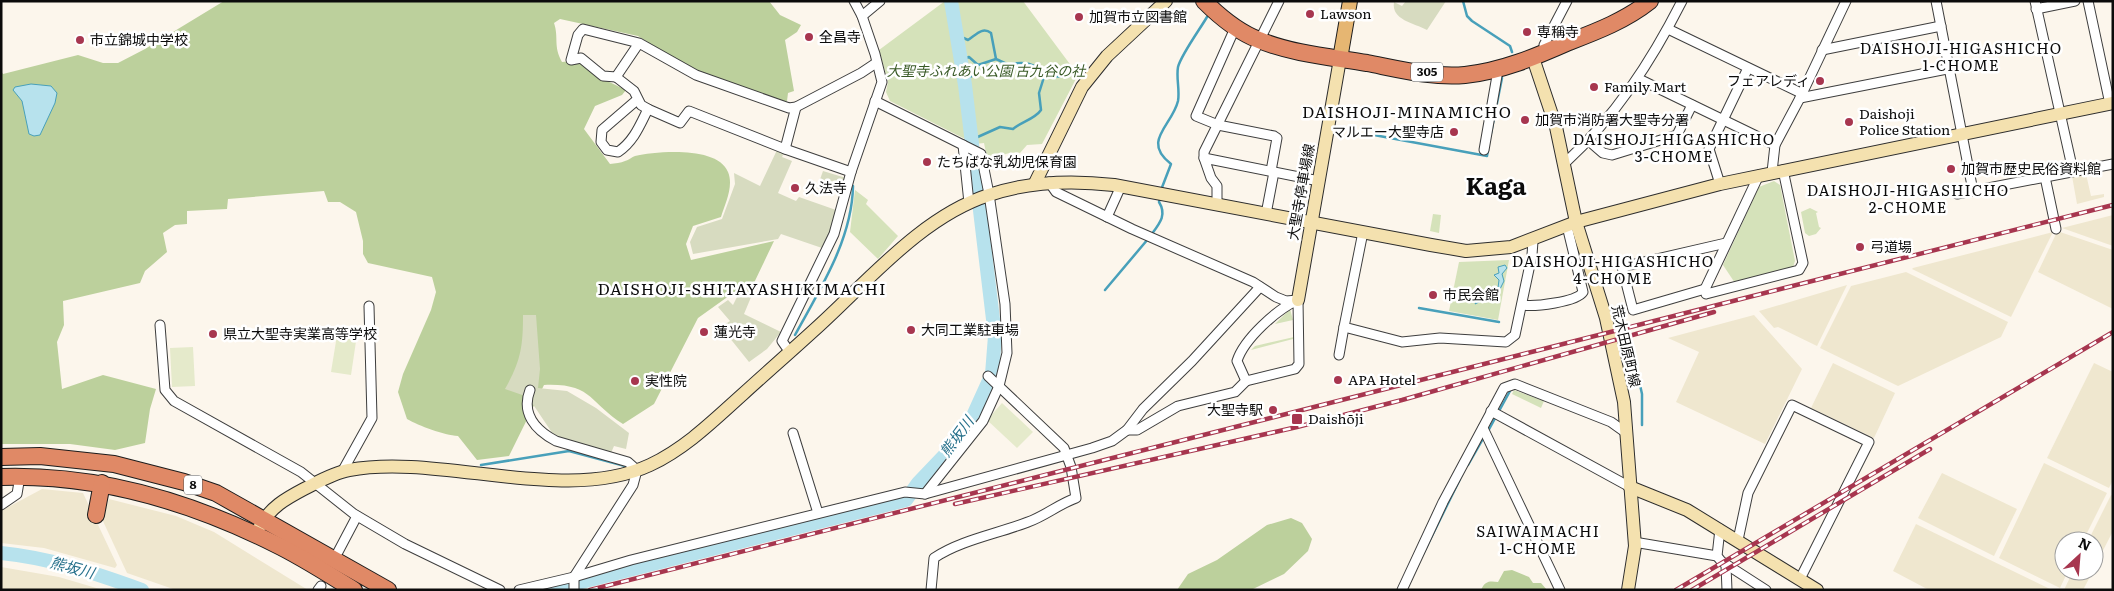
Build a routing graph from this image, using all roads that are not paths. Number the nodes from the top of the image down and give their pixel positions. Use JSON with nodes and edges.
{"nodes":[{"id":1,"x":854,"y":1,"type":"edge"},
{"id":2,"x":880,"y":1,"type":"edge"},
{"id":3,"x":1166,"y":1,"type":"edge"},
{"id":4,"x":1204,"y":1,"type":"edge"},
{"id":5,"x":1278,"y":1,"type":"edge"},
{"id":6,"x":1350,"y":1,"type":"edge"},
{"id":7,"x":1568,"y":1,"type":"edge"},
{"id":8,"x":1650,"y":1,"type":"edge"},
{"id":9,"x":1682,"y":1,"type":"edge"},
{"id":10,"x":1846,"y":1,"type":"edge"},
{"id":11,"x":1936,"y":1,"type":"edge"},
{"id":12,"x":2075,"y":1,"type":"edge"},
{"id":13,"x":2088,"y":1,"type":"edge"},
{"id":14,"x":2036,"y":5,"type":"edge"},
{"id":15,"x":862,"y":16,"type":"junction"},
{"id":16,"x":1941,"y":26,"type":"junction"},
{"id":17,"x":1235,"y":28,"type":"junction"},
{"id":18,"x":1668,"y":28,"type":"junction"},
{"id":19,"x":1258,"y":40,"type":"junction"},
{"id":20,"x":639,"y":43,"type":"junction"},
{"id":21,"x":1822,"y":50,"type":"junction"},
{"id":22,"x":1539,"y":55,"type":"junction"},
{"id":23,"x":1340,"y":59,"type":"junction"},
{"id":24,"x":876,"y":62,"type":"junction"},
{"id":25,"x":1748,"y":68,"type":"junction"},
{"id":26,"x":1947,"y":69,"type":"junction"},
{"id":27,"x":1498,"y":70,"type":"junction"},
{"id":28,"x":616,"y":78,"type":"junction"},
{"id":29,"x":1639,"y":79,"type":"junction"},
{"id":30,"x":1801,"y":96,"type":"junction"},
{"id":31,"x":638,"y":99,"type":"junction"},
{"id":32,"x":875,"y":101,"type":"junction"},
{"id":33,"x":2112,"y":103,"type":"edge"},
{"id":34,"x":1692,"y":105,"type":"junction"},
{"id":35,"x":796,"y":107,"type":"junction"},
{"id":36,"x":648,"y":109,"type":"junction"},
{"id":37,"x":2060,"y":114,"type":"junction"},
{"id":38,"x":1723,"y":120,"type":"junction"},
{"id":39,"x":1218,"y":125,"type":"junction"},
{"id":40,"x":1962,"y":135,"type":"junction"},
{"id":41,"x":1588,"y":140,"type":"junction"},
{"id":42,"x":1775,"y":145,"type":"junction"},
{"id":43,"x":964,"y":146,"type":"junction"},
{"id":44,"x":785,"y":149,"type":"junction"},
{"id":45,"x":1484,"y":150,"type":"dead end"},
{"id":46,"x":1204,"y":158,"type":"junction"},
{"id":47,"x":1565,"y":163,"type":"junction"},
{"id":48,"x":2113,"y":164,"type":"edge"},
{"id":49,"x":1778,"y":171,"type":"junction"},
{"id":50,"x":2073,"y":171,"type":"junction"},
{"id":51,"x":851,"y":172,"type":"junction"},
{"id":52,"x":1272,"y":172,"type":"junction"},
{"id":53,"x":1759,"y":175,"type":"junction"},
{"id":54,"x":2045,"y":178,"type":"junction"},
{"id":55,"x":1049,"y":182,"type":"junction"},
{"id":56,"x":1319,"y":182,"type":"junction"},
{"id":57,"x":1035,"y":183,"type":"junction"},
{"id":58,"x":1720,"y":184,"type":"junction"},
{"id":59,"x":1121,"y":186,"type":"junction"},
{"id":60,"x":1973,"y":191,"type":"junction"},
{"id":61,"x":989,"y":194,"type":"junction"},
{"id":62,"x":1957,"y":194,"type":"dead end"},
{"id":63,"x":970,"y":202,"type":"junction"},
{"id":64,"x":1217,"y":205,"type":"junction"},
{"id":65,"x":1266,"y":214,"type":"junction"},
{"id":66,"x":1107,"y":217,"type":"junction"},
{"id":67,"x":1311,"y":224,"type":"junction"},
{"id":68,"x":1571,"y":224,"type":"junction"},
{"id":69,"x":2056,"y":229,"type":"dead end"},
{"id":70,"x":1363,"y":232,"type":"junction"},
{"id":71,"x":1533,"y":241,"type":"junction"},
{"id":72,"x":1726,"y":243,"type":"junction"},
{"id":73,"x":1260,"y":287,"type":"junction"},
{"id":74,"x":1705,"y":289,"type":"junction"},
{"id":75,"x":1298,"y":300,"type":"junction"},
{"id":76,"x":1522,"y":305,"type":"junction"},
{"id":77,"x":369,"y":306,"type":"dead end"},
{"id":78,"x":160,"y":325,"type":"dead end"},
{"id":79,"x":1344,"y":327,"type":"junction"},
{"id":80,"x":789,"y":352,"type":"junction"},
{"id":81,"x":1339,"y":355,"type":"dead end"},
{"id":82,"x":988,"y":376,"type":"dead end"},
{"id":83,"x":1246,"y":381,"type":"junction"},
{"id":84,"x":999,"y":386,"type":"junction"},
{"id":85,"x":530,"y":390,"type":"dead end"},
{"id":86,"x":1492,"y":411,"type":"junction"},
{"id":87,"x":1483,"y":428,"type":"junction"},
{"id":88,"x":1127,"y":430,"type":"junction"},
{"id":89,"x":1625,"y":432,"type":"junction"},
{"id":90,"x":793,"y":433,"type":"dead end"},
{"id":91,"x":1066,"y":454,"type":"junction"},
{"id":92,"x":1,"y":457,"type":"edge"},
{"id":93,"x":637,"y":470,"type":"junction"},
{"id":94,"x":342,"y":472,"type":"junction"},
{"id":95,"x":20,"y":476,"type":"junction"},
{"id":96,"x":1,"y":477,"type":"edge"},
{"id":97,"x":316,"y":482,"type":"junction"},
{"id":98,"x":102,"y":483,"type":"junction"},
{"id":99,"x":1630,"y":487,"type":"junction"},
{"id":100,"x":923,"y":493,"type":"junction"},
{"id":101,"x":1,"y":505,"type":"edge"},
{"id":102,"x":818,"y":513,"type":"junction"},
{"id":103,"x":96,"y":515,"type":"dead end"},
{"id":104,"x":357,"y":516,"type":"junction"},
{"id":105,"x":264,"y":520,"type":"junction"},
{"id":106,"x":1720,"y":529,"type":"junction"},
{"id":107,"x":255,"y":534,"type":"junction"},
{"id":108,"x":1738,"y":540,"type":"junction"},
{"id":109,"x":1634,"y":542,"type":"junction"},
{"id":110,"x":338,"y":552,"type":"dead end"},
{"id":111,"x":1717,"y":556,"type":"junction"},
{"id":112,"x":1726,"y":566,"type":"junction"},
{"id":113,"x":1800,"y":579,"type":"junction"},
{"id":114,"x":574,"y":584,"type":"edge"},
{"id":115,"x":354,"y":590,"type":"edge"},
{"id":116,"x":388,"y":590,"type":"edge"},
{"id":117,"x":500,"y":590,"type":"edge"},
{"id":118,"x":519,"y":590,"type":"edge"},
{"id":119,"x":931,"y":590,"type":"edge"},
{"id":120,"x":1402,"y":590,"type":"edge"},
{"id":121,"x":1560,"y":590,"type":"edge"},
{"id":122,"x":1628,"y":590,"type":"edge"},
{"id":123,"x":1726,"y":590,"type":"edge"},
{"id":124,"x":1766,"y":590,"type":"edge"},
{"id":125,"x":1817,"y":590,"type":"edge"}],
"edges":[{"from":1,"to":15,"type":"street"},
{"from":2,"to":15,"type":"street"},
{"from":3,"to":57,"type":"street"},
{"from":4,"to":17,"type":"highway","number":"305"},
{"from":5,"to":19,"type":"street"},
{"from":6,"to":23,"type":"main road"},
{"from":7,"to":22,"type":"street"},
{"from":8,"to":22,"type":"highway","number":"305"},
{"from":9,"to":18,"type":"street"},
{"from":10,"to":21,"type":"street"},
{"from":11,"to":16,"type":"street"},
{"from":12,"to":14,"type":"street"},
{"from":13,"to":33,"type":"street"},
{"from":14,"to":37,"type":"street"},
{"from":15,"to":24,"type":"street"},
{"from":16,"to":21,"type":"street"},
{"from":16,"to":26,"type":"street"},
{"from":17,"to":19,"type":"highway","number":"305"},
{"from":17,"to":39,"type":"street"},
{"from":18,"to":25,"type":"street"},
{"from":18,"to":29,"type":"street"},
{"from":19,"to":23,"type":"highway","number":"305"},
{"from":19,"to":39,"type":"street"},
{"from":20,"to":28,"type":"street"},
{"from":20,"to":28,"type":"street"},
{"from":20,"to":35,"type":"street"},
{"from":21,"to":30,"type":"street"},
{"from":22,"to":27,"type":"highway","number":"305"},
{"from":22,"to":47,"type":"street","name":"荒木田原町線"},
{"from":23,"to":27,"type":"highway","number":"305"},
{"from":23,"to":56,"type":"street","name":"大聖寺停車場線"},
{"from":24,"to":32,"type":"street"},
{"from":24,"to":35,"type":"street"},
{"from":25,"to":30,"type":"street"},
{"from":25,"to":38,"type":"street"},
{"from":26,"to":30,"type":"street"},
{"from":26,"to":40,"type":"street"},
{"from":27,"to":45,"type":"street"},
{"from":28,"to":31,"type":"street"},
{"from":29,"to":34,"type":"street"},
{"from":29,"to":41,"type":"street"},
{"from":30,"to":42,"type":"street"},
{"from":31,"to":36,"type":"street"},
{"from":31,"to":36,"type":"street"},
{"from":32,"to":43,"type":"street"},
{"from":32,"to":51,"type":"street"},
{"from":33,"to":37,"type":"street"},
{"from":34,"to":38,"type":"street"},
{"from":34,"to":41,"type":"street"},
{"from":35,"to":44,"type":"street"},
{"from":36,"to":44,"type":"street"},
{"from":37,"to":40,"type":"street"},
{"from":37,"to":50,"type":"street"},
{"from":38,"to":42,"type":"street"},
{"from":38,"to":58,"type":"street"},
{"from":39,"to":46,"type":"street"},
{"from":39,"to":52,"type":"street"},
{"from":40,"to":49,"type":"street"},
{"from":40,"to":60,"type":"street"},
{"from":41,"to":47,"type":"street"},
{"from":42,"to":49,"type":"street"},
{"from":43,"to":61,"type":"street"},
{"from":43,"to":63,"type":"street"},
{"from":44,"to":51,"type":"street"},
{"from":46,"to":52,"type":"street"},
{"from":46,"to":64,"type":"street"},
{"from":47,"to":68,"type":"street","name":"荒木田原町線"},
{"from":48,"to":50,"type":"street"},
{"from":49,"to":53,"type":"street"},
{"from":49,"to":74,"type":"street"},
{"from":50,"to":54,"type":"street"},
{"from":51,"to":80,"type":"street"},
{"from":52,"to":56,"type":"street"},
{"from":52,"to":65,"type":"street"},
{"from":53,"to":58,"type":"street"},
{"from":53,"to":72,"type":"street"},
{"from":54,"to":60,"type":"street"},
{"from":54,"to":69,"type":"street"},
{"from":55,"to":57,"type":"street"},
{"from":55,"to":59,"type":"street"},
{"from":55,"to":66,"type":"street"},
{"from":56,"to":67,"type":"street","name":"大聖寺停車場線"},
{"from":57,"to":61,"type":"street"},
{"from":58,"to":68,"type":"street"},
{"from":59,"to":64,"type":"street"},
{"from":59,"to":66,"type":"street"},
{"from":60,"to":62,"type":"street"},
{"from":61,"to":63,"type":"street"},
{"from":61,"to":84,"type":"street"},
{"from":63,"to":80,"type":"street"},
{"from":64,"to":65,"type":"street"},
{"from":65,"to":67,"type":"street"},
{"from":66,"to":73,"type":"street"},
{"from":67,"to":70,"type":"street"},
{"from":67,"to":75,"type":"street","name":"大聖寺停車場線"},
{"from":68,"to":71,"type":"street"},
{"from":68,"to":76,"type":"street"},
{"from":68,"to":89,"type":"street","name":"荒木田原町線"},
{"from":70,"to":71,"type":"street"},
{"from":70,"to":79,"type":"street"},
{"from":71,"to":76,"type":"street"},
{"from":72,"to":74,"type":"street"},
{"from":72,"to":74,"type":"street"},
{"from":73,"to":75,"type":"street"},
{"from":73,"to":88,"type":"street"},
{"from":75,"to":83,"type":"street"},
{"from":75,"to":83,"type":"street"},
{"from":76,"to":79,"type":"street"},
{"from":77,"to":94,"type":"street"},
{"from":78,"to":97,"type":"street"},
{"from":79,"to":81,"type":"street"},
{"from":80,"to":93,"type":"street"},
{"from":82,"to":84,"type":"street"},
{"from":83,"to":88,"type":"street"},
{"from":84,"to":91,"type":"street"},
{"from":84,"to":100,"type":"street"},
{"from":85,"to":93,"type":"street"},
{"from":86,"to":87,"type":"street"},
{"from":86,"to":89,"type":"street"},
{"from":86,"to":99,"type":"street"},
{"from":87,"to":120,"type":"street"},
{"from":87,"to":121,"type":"street"},
{"from":88,"to":91,"type":"street"},
{"from":89,"to":99,"type":"street","name":"荒木田原町線"},
{"from":90,"to":102,"type":"street"},
{"from":91,"to":100,"type":"street"},
{"from":91,"to":119,"type":"street"},
{"from":92,"to":105,"type":"highway","number":"8"},
{"from":93,"to":94,"type":"street"},
{"from":93,"to":114,"type":"street"},
{"from":94,"to":97,"type":"street"},
{"from":95,"to":96,"type":"highway","number":"8"},
{"from":95,"to":98,"type":"highway","number":"8"},
{"from":95,"to":101,"type":"street"},
{"from":97,"to":104,"type":"street"},
{"from":97,"to":105,"type":"street"},
{"from":98,"to":103,"type":"highway"},
{"from":98,"to":107,"type":"highway","number":"8"},
{"from":99,"to":106,"type":"street"},
{"from":99,"to":109,"type":"street","name":"荒木田原町線"},
{"from":100,"to":102,"type":"street"},
{"from":102,"to":114,"type":"street"},
{"from":104,"to":110,"type":"street"},
{"from":104,"to":117,"type":"street"},
{"from":105,"to":107,"type":"street"},
{"from":105,"to":116,"type":"highway","number":"8"},
{"from":106,"to":108,"type":"street"},
{"from":106,"to":111,"type":"street"},
{"from":107,"to":115,"type":"highway","number":"8"},
{"from":108,"to":113,"type":"street"},
{"from":108,"to":113,"type":"street"},
{"from":109,"to":111,"type":"street"},
{"from":109,"to":122,"type":"street","name":"荒木田原町線"},
{"from":111,"to":112,"type":"street"},
{"from":112,"to":123,"type":"street"},
{"from":112,"to":124,"type":"street"},
{"from":113,"to":125,"type":"street"},
{"from":114,"to":118,"type":"street"}]}
